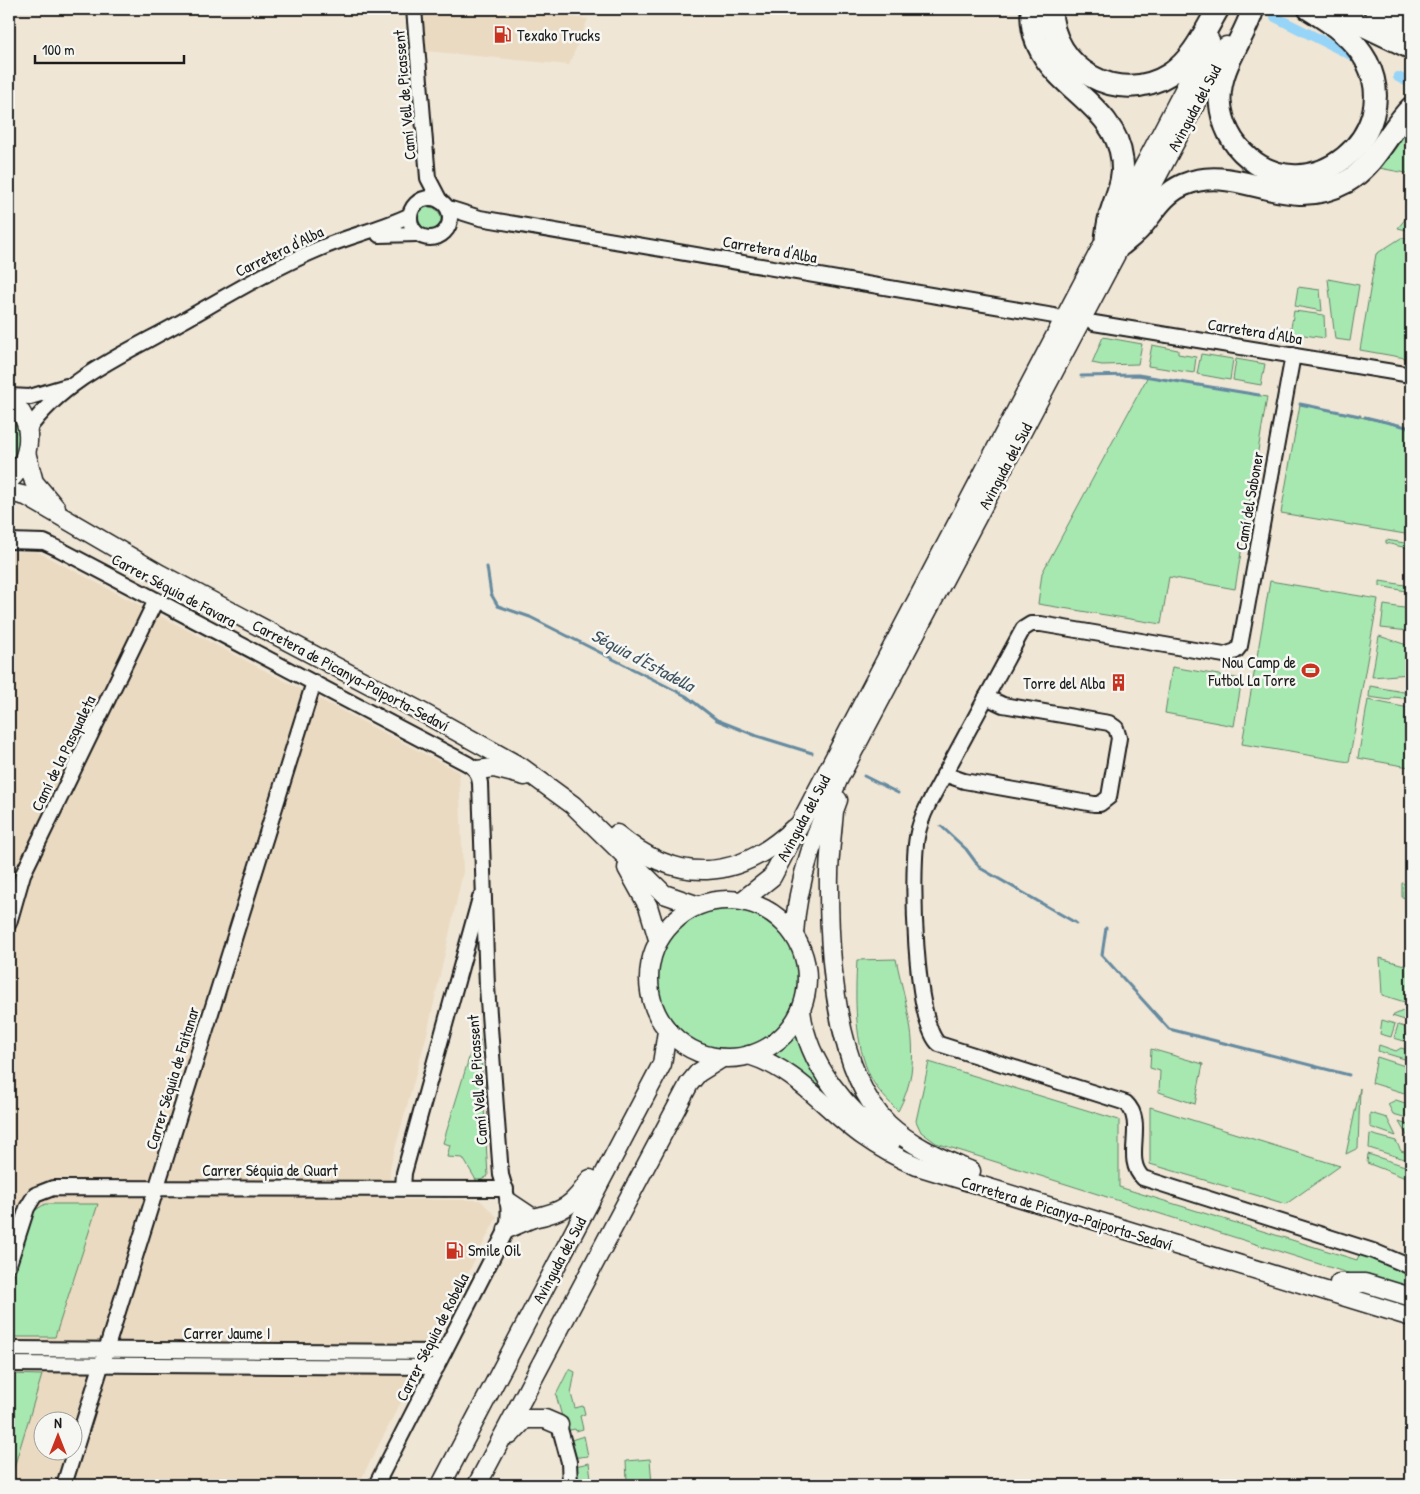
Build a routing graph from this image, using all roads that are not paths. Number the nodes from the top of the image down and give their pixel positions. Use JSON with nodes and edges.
{"nodes":[{"id":1,"x":414,"y":9,"type":"edge"},
{"id":2,"x":1032,"y":9,"type":"edge"},
{"id":3,"x":1051,"y":9,"type":"edge"},
{"id":4,"x":1218,"y":9,"type":"edge"},
{"id":5,"x":1226,"y":9,"type":"edge"},
{"id":6,"x":1309,"y":9,"type":"edge"},
{"id":7,"x":1329,"y":9,"type":"edge"},
{"id":8,"x":1375,"y":9,"type":"edge"},
{"id":9,"x":1249,"y":11,"type":"edge"},
{"id":10,"x":1411,"y":26,"type":"edge"},
{"id":11,"x":1411,"y":48,"type":"edge"},
{"id":12,"x":1411,"y":108,"type":"edge"},
{"id":13,"x":428,"y":178,"type":"junction"},
{"id":14,"x":418,"y":202,"type":"junction"},
{"id":15,"x":446,"y":210,"type":"junction"},
{"id":16,"x":410,"y":215,"type":"junction"},
{"id":17,"x":418,"y":234,"type":"junction"},
{"id":18,"x":346,"y":239,"type":"junction"},
{"id":19,"x":1114,"y":241,"type":"junction"},
{"id":20,"x":1054,"y":316,"type":"dead end"},
{"id":21,"x":1094,"y":323,"type":"dead end"},
{"id":22,"x":1293,"y":355,"type":"junction"},
{"id":23,"x":1411,"y":375,"type":"edge"},
{"id":24,"x":72,"y":385,"type":"junction"},
{"id":25,"x":9,"y":398,"type":"edge"},
{"id":26,"x":28,"y":430,"type":"junction"},
{"id":27,"x":27,"y":456,"type":"junction"},
{"id":28,"x":9,"y":481,"type":"edge"},
{"id":29,"x":9,"y":492,"type":"edge"},
{"id":30,"x":75,"y":525,"type":"junction"},
{"id":31,"x":9,"y":541,"type":"edge"},
{"id":32,"x":156,"y":600,"type":"junction"},
{"id":33,"x":914,"y":640,"type":"junction"},
{"id":34,"x":314,"y":682,"type":"junction"},
{"id":35,"x":986,"y":696,"type":"junction"},
{"id":36,"x":477,"y":770,"type":"junction"},
{"id":37,"x":944,"y":774,"type":"junction"},
{"id":38,"x":541,"y":781,"type":"junction"},
{"id":39,"x":573,"y":805,"type":"junction"},
{"id":40,"x":803,"y":819,"type":"junction"},
{"id":41,"x":612,"y":845,"type":"junction"},
{"id":42,"x":484,"y":886,"type":"junction"},
{"id":43,"x":743,"y":900,"type":"junction"},
{"id":44,"x":696,"y":905,"type":"junction"},
{"id":45,"x":9,"y":923,"type":"edge"},
{"id":46,"x":794,"y":934,"type":"junction"},
{"id":47,"x":658,"y":939,"type":"junction"},
{"id":48,"x":465,"y":951,"type":"junction"},
{"id":49,"x":486,"y":955,"type":"junction"},
{"id":50,"x":801,"y":1010,"type":"junction"},
{"id":51,"x":667,"y":1031,"type":"junction"},
{"id":52,"x":749,"y":1055,"type":"junction"},
{"id":53,"x":722,"y":1058,"type":"junction"},
{"id":54,"x":644,"y":1098,"type":"junction"},
{"id":55,"x":971,"y":1171,"type":"junction"},
{"id":56,"x":157,"y":1187,"type":"junction"},
{"id":57,"x":403,"y":1188,"type":"junction"},
{"id":58,"x":508,"y":1196,"type":"junction"},
{"id":59,"x":533,"y":1218,"type":"junction"},
{"id":60,"x":507,"y":1229,"type":"junction"},
{"id":61,"x":1373,"y":1251,"type":"junction"},
{"id":62,"x":1411,"y":1260,"type":"edge"},
{"id":63,"x":9,"y":1264,"type":"edge"},
{"id":64,"x":1411,"y":1267,"type":"edge"},
{"id":65,"x":1339,"y":1283,"type":"junction"},
{"id":66,"x":1411,"y":1297,"type":"edge"},
{"id":67,"x":1411,"y":1305,"type":"edge"},
{"id":68,"x":1411,"y":1317,"type":"edge"},
{"id":69,"x":9,"y":1349,"type":"edge"},
{"id":70,"x":106,"y":1350,"type":"junction"},
{"id":71,"x":444,"y":1352,"type":"junction"},
{"id":72,"x":9,"y":1364,"type":"edge"},
{"id":73,"x":101,"y":1365,"type":"junction"},
{"id":74,"x":437,"y":1367,"type":"junction"},
{"id":75,"x":559,"y":1426,"type":"joint"},
{"id":76,"x":498,"y":1445,"type":"junction"},
{"id":77,"x":64,"y":1485,"type":"edge"},
{"id":78,"x":376,"y":1485,"type":"edge"},
{"id":79,"x":441,"y":1485,"type":"edge"},
{"id":80,"x":477,"y":1485,"type":"edge"},
{"id":81,"x":570,"y":1485,"type":"edge"}],
"edges":[{"from":1,"to":13,"type":"street","name":"Camí Vell de Picassent"},
{"from":2,"to":19,"type":"highway"},
{"from":3,"to":4,"type":"highway"},
{"from":5,"to":19,"type":"main road","name":"Avinguda del Sud"},
{"from":6,"to":9,"type":"highway"},
{"from":7,"to":11,"type":"highway"},
{"from":8,"to":10,"type":"highway"},
{"from":9,"to":19,"type":"main road","name":"Avinguda del Sud"},
{"from":12,"to":19,"type":"highway"},
{"from":13,"to":14,"type":"street","name":"Camí Vell de Picassent"},
{"from":13,"to":15,"type":"street","name":"Camí Vell de Picassent"},
{"from":14,"to":15,"type":"street"},
{"from":14,"to":16,"type":"street"},
{"from":15,"to":17,"type":"street"},
{"from":15,"to":20,"type":"street","name":"Carretera d'Alba"},
{"from":16,"to":17,"type":"street"},
{"from":16,"to":18,"type":"street","name":"Carretera d'Alba"},
{"from":17,"to":18,"type":"street","name":"Carretera d'Alba"},
{"from":18,"to":24,"type":"street","name":"Carretera d'Alba"},
{"from":19,"to":33,"type":"main road","name":"Avinguda del Sud"},
{"from":19,"to":40,"type":"main road","name":"Avinguda del Sud"},
{"from":21,"to":22,"type":"street","name":"Carretera d'Alba"},
{"from":22,"to":23,"type":"street","name":"Carretera d'Alba"},
{"from":22,"to":35,"type":"street","name":"Camí del Saboner"},
{"from":24,"to":25,"type":"street"},
{"from":24,"to":26,"type":"street"},
{"from":25,"to":26,"type":"main road"},
{"from":26,"to":27,"type":"main road"},
{"from":27,"to":28,"type":"main road"},
{"from":27,"to":30,"type":"main road"},
{"from":29,"to":30,"type":"main road"},
{"from":30,"to":38,"type":"main road","name":"Carretera de Picanya-Paiporta-Sedaví"},
{"from":31,"to":32,"type":"street","name":"Carrer Séquia de Favara"},
{"from":32,"to":34,"type":"street","name":"Carrer Séquia de Favara"},
{"from":32,"to":45,"type":"street","name":"Camí de la Pasqualeta"},
{"from":33,"to":46,"type":"main road","name":"Avinguda del Sud"},
{"from":33,"to":55,"type":"main road"},
{"from":34,"to":36,"type":"street","name":"Carrer Séquia de Favara"},
{"from":34,"to":56,"type":"street","name":"Carrer Séquia de Faitanar"},
{"from":35,"to":37,"type":"street"},
{"from":35,"to":37,"type":"street"},
{"from":36,"to":38,"type":"main road"},
{"from":36,"to":42,"type":"street","name":"Camí Vell de Picassent"},
{"from":37,"to":61,"type":"street"},
{"from":38,"to":39,"type":"main road","name":"Carretera de Picanya-Paiporta-Sedaví"},
{"from":39,"to":40,"type":"main road"},
{"from":39,"to":41,"type":"main road","name":"Carretera de Picanya-Paiporta-Sedaví"},
{"from":40,"to":43,"type":"main road","name":"Avinguda del Sud"},
{"from":41,"to":44,"type":"main road","name":"Carretera de Picanya-Paiporta-Sedaví"},
{"from":41,"to":47,"type":"main road","name":"Carretera de Picanya-Paiporta-Sedaví"},
{"from":42,"to":48,"type":"street","name":"Camí Vell de Picassent"},
{"from":42,"to":49,"type":"street","name":"Camí Vell de Picassent"},
{"from":43,"to":44,"type":"main road"},
{"from":43,"to":46,"type":"main road"},
{"from":44,"to":47,"type":"main road"},
{"from":46,"to":50,"type":"main road"},
{"from":47,"to":51,"type":"main road"},
{"from":48,"to":49,"type":"street"},
{"from":48,"to":57,"type":"street","name":"Camí Vell de Picassent"},
{"from":49,"to":58,"type":"street","name":"Camí Vell de Picassent"},
{"from":50,"to":52,"type":"main road"},
{"from":50,"to":55,"type":"main road","name":"Carretera de Picanya-Paiporta-Sedaví"},
{"from":51,"to":53,"type":"main road"},
{"from":51,"to":54,"type":"main road","name":"Avinguda del Sud"},
{"from":52,"to":53,"type":"main road"},
{"from":52,"to":68,"type":"main road","name":"Carretera de Picanya-Paiporta-Sedaví"},
{"from":53,"to":76,"type":"main road","name":"Avinguda del Sud"},
{"from":54,"to":59,"type":"main road"},
{"from":54,"to":79,"type":"main road","name":"Avinguda del Sud"},
{"from":55,"to":65,"type":"main road","name":"Carretera de Picanya-Paiporta-Sedaví"},
{"from":56,"to":57,"type":"street","name":"Carrer Séquia de Quart"},
{"from":56,"to":63,"type":"street","name":"Carrer Séquia de Quart"},
{"from":56,"to":70,"type":"street","name":"Carrer Séquia de Faitanar"},
{"from":57,"to":58,"type":"street","name":"Carrer Séquia de Quart"},
{"from":58,"to":59,"type":"main road"},
{"from":58,"to":60,"type":"street","name":"Carrer Séquia de Robella"},
{"from":59,"to":60,"type":"main road"},
{"from":60,"to":71,"type":"street","name":"Carrer Séquia de Robella"},
{"from":61,"to":62,"type":"street"},
{"from":61,"to":64,"type":"street"},
{"from":65,"to":66,"type":"main road"},
{"from":65,"to":67,"type":"main road","name":"Carretera de Picanya-Paiporta-Sedaví"},
{"from":69,"to":70,"type":"street","name":"Carrer Jaume I"},
{"from":70,"to":71,"type":"street","name":"Carrer Jaume I"},
{"from":70,"to":73,"type":"street","name":"Carrer Séquia de Faitanar"},
{"from":71,"to":74,"type":"street","name":"Carrer Séquia de Robella"},
{"from":72,"to":73,"type":"street","name":"Carrer Jaume I"},
{"from":73,"to":74,"type":"street","name":"Carrer Jaume I"},
{"from":73,"to":77,"type":"street","name":"Carrer Séquia de Faitanar"},
{"from":74,"to":78,"type":"street","name":"Carrer Séquia de Robella"},
{"from":75,"to":76,"type":"main road"},
{"from":75,"to":81,"type":"street"},
{"from":76,"to":80,"type":"main road","name":"Avinguda del Sud"}]}
